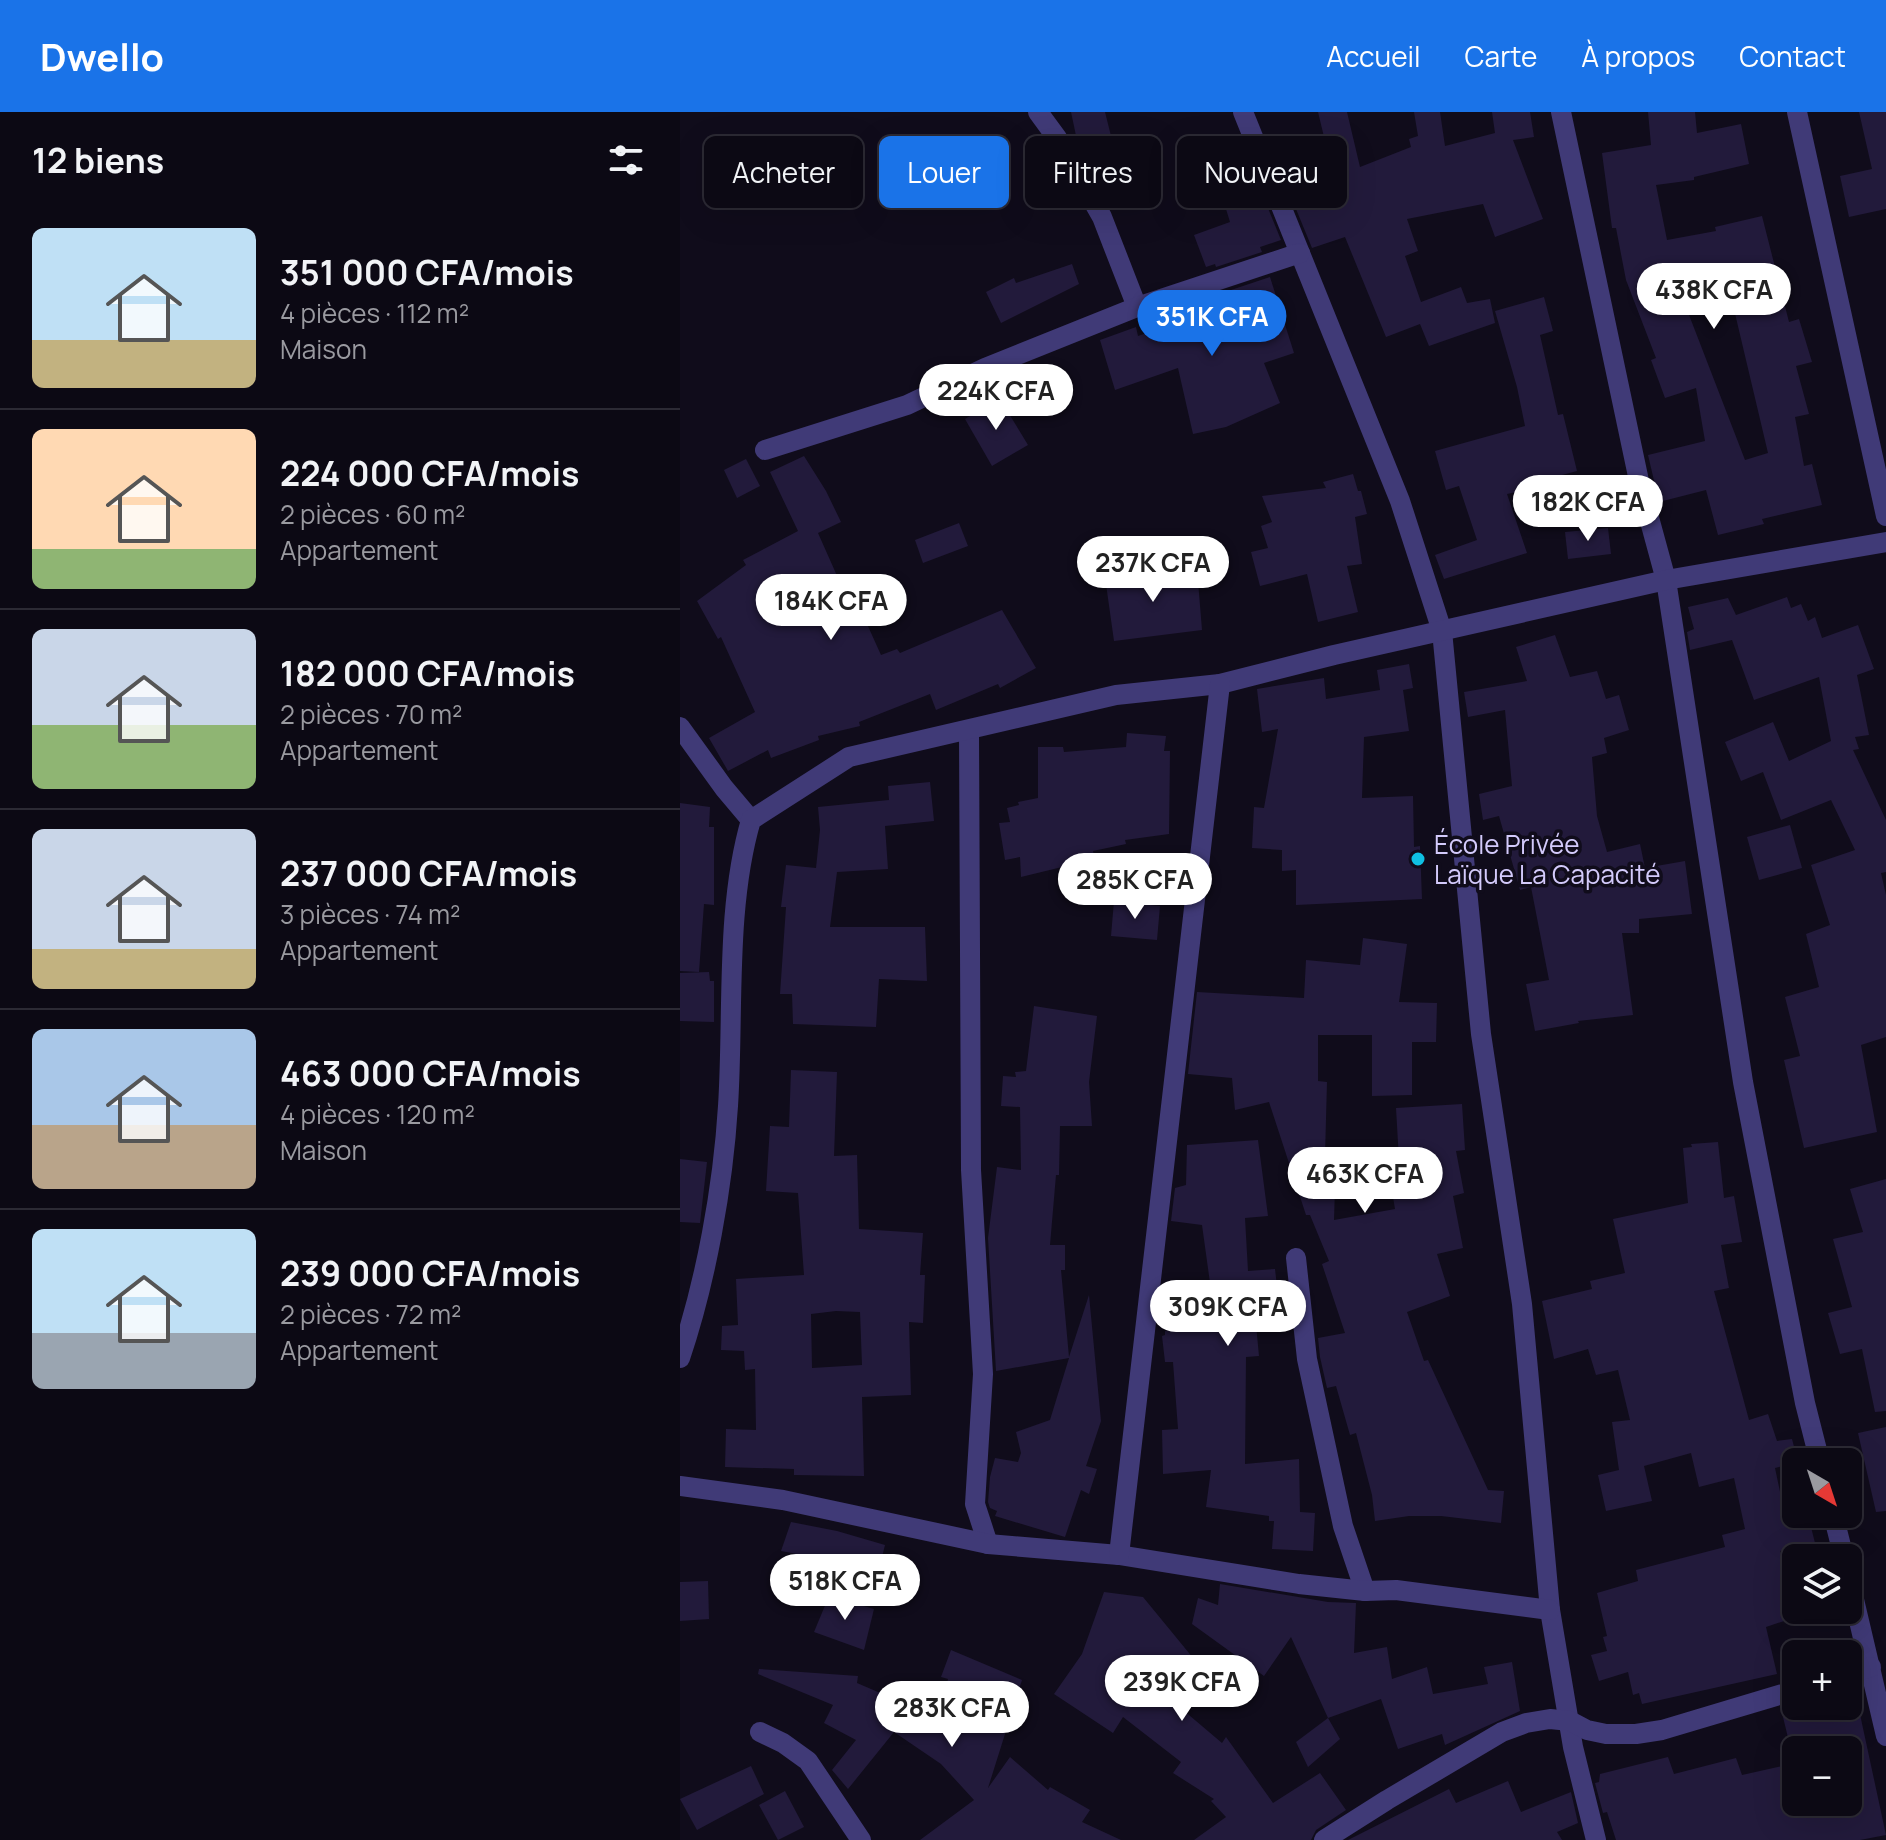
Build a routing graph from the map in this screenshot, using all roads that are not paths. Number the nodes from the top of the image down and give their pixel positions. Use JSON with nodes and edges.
{"nodes":[{"id":1,"x":1038,"y":112,"type":"edge"},
{"id":2,"x":1243,"y":112,"type":"edge"},
{"id":3,"x":1561,"y":112,"type":"edge"},
{"id":4,"x":1797,"y":112,"type":"edge"},
{"id":5,"x":1300,"y":253,"type":"junction"},
{"id":6,"x":1137,"y":307,"type":"junction"},
{"id":7,"x":765,"y":450,"type":"dead end"},
{"id":8,"x":1886,"y":516,"type":"edge"},
{"id":9,"x":1886,"y":542,"type":"edge"},
{"id":10,"x":1666,"y":580,"type":"junction"},
{"id":11,"x":1442,"y":631,"type":"junction"},
{"id":12,"x":1220,"y":684,"type":"junction"},
{"id":13,"x":680,"y":727,"type":"edge"},
{"id":14,"x":969,"y":731,"type":"junction"},
{"id":15,"x":751,"y":820,"type":"junction"},
{"id":16,"x":1296,"y":1258,"type":"dead end"},
{"id":17,"x":680,"y":1358,"type":"edge"},
{"id":18,"x":1816,"y":1448,"type":"edge"},
{"id":19,"x":680,"y":1486,"type":"edge"},
{"id":20,"x":988,"y":1544,"type":"junction"},
{"id":21,"x":1119,"y":1555,"type":"junction"},
{"id":22,"x":1365,"y":1591,"type":"junction"},
{"id":23,"x":1550,"y":1610,"type":"junction"},
{"id":24,"x":1860,"y":1624,"type":"edge"},
{"id":25,"x":1871,"y":1667,"type":"junction"},
{"id":26,"x":1862,"y":1670,"type":"edge"},
{"id":27,"x":1782,"y":1694,"type":"edge"},
{"id":28,"x":1570,"y":1721,"type":"junction"},
{"id":29,"x":760,"y":1732,"type":"dead end"},
{"id":30,"x":1886,"y":1736,"type":"edge"},
{"id":31,"x":861,"y":1840,"type":"edge"},
{"id":32,"x":1324,"y":1840,"type":"edge"},
{"id":33,"x":1596,"y":1840,"type":"edge"}],
"edges":[{"from":1,"to":6,"type":"street"},
{"from":2,"to":5,"type":"street"},
{"from":3,"to":10,"type":"street"},
{"from":4,"to":8,"type":"street"},
{"from":5,"to":6,"type":"street"},
{"from":5,"to":11,"type":"street"},
{"from":6,"to":7,"type":"street"},
{"from":9,"to":10,"type":"street"},
{"from":10,"to":11,"type":"street"},
{"from":10,"to":18,"type":"street"},
{"from":11,"to":12,"type":"street"},
{"from":11,"to":23,"type":"street"},
{"from":12,"to":14,"type":"street"},
{"from":12,"to":21,"type":"street"},
{"from":13,"to":15,"type":"street"},
{"from":14,"to":15,"type":"street"},
{"from":14,"to":20,"type":"street"},
{"from":15,"to":17,"type":"street"},
{"from":16,"to":22,"type":"street"},
{"from":19,"to":20,"type":"street"},
{"from":20,"to":21,"type":"street"},
{"from":21,"to":22,"type":"street"},
{"from":22,"to":23,"type":"street"},
{"from":23,"to":28,"type":"street"},
{"from":24,"to":25,"type":"street"},
{"from":25,"to":26,"type":"street"},
{"from":25,"to":30,"type":"street"},
{"from":27,"to":28,"type":"street"},
{"from":28,"to":32,"type":"street"},
{"from":28,"to":33,"type":"street"},
{"from":29,"to":31,"type":"street"}]}
